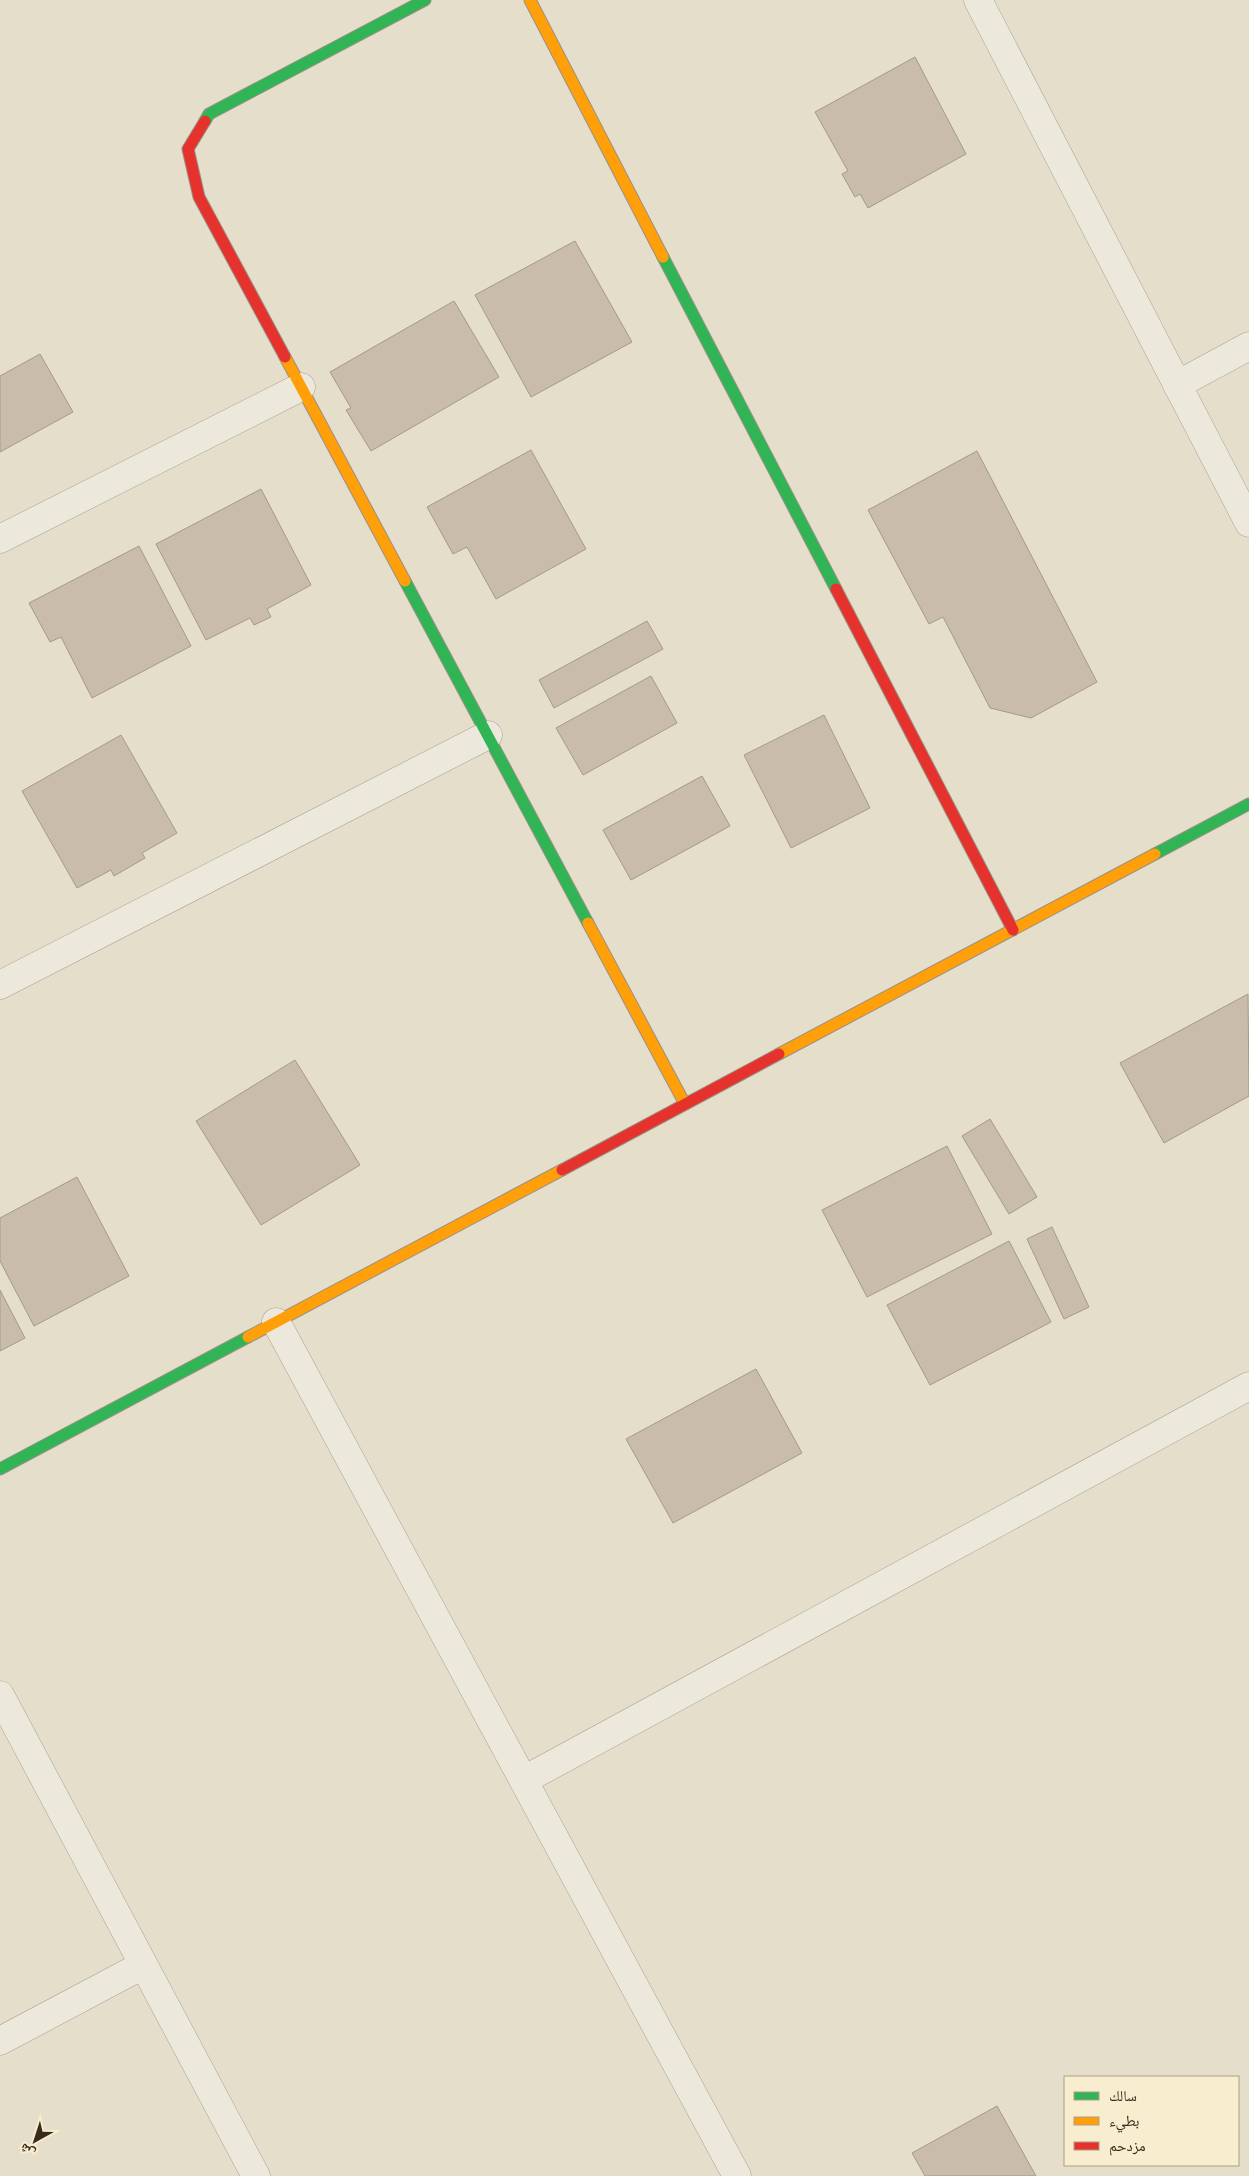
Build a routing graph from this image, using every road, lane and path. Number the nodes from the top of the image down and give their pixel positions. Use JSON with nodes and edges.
{"nodes":[{"id":1,"x":425,"y":0,"type":"edge"},
{"id":2,"x":530,"y":0,"type":"edge"},
{"id":3,"x":978,"y":0,"type":"edge"},
{"id":4,"x":1249,"y":346,"type":"edge"},
{"id":5,"x":1177,"y":385,"type":"junction"},
{"id":6,"x":301,"y":387,"type":"junction"},
{"id":7,"x":1249,"y":523,"type":"edge"},
{"id":8,"x":0,"y":539,"type":"edge"},
{"id":9,"x":488,"y":736,"type":"junction"},
{"id":10,"x":1249,"y":804,"type":"edge"},
{"id":11,"x":1013,"y":930,"type":"junction"},
{"id":12,"x":0,"y":985,"type":"edge"},
{"id":13,"x":685,"y":1104,"type":"junction"},
{"id":14,"x":276,"y":1322,"type":"junction"},
{"id":15,"x":1249,"y":1386,"type":"edge"},
{"id":16,"x":0,"y":1469,"type":"edge"},
{"id":17,"x":0,"y":1695,"type":"edge"},
{"id":18,"x":524,"y":1780,"type":"junction"},
{"id":19,"x":143,"y":1965,"type":"junction"},
{"id":20,"x":0,"y":2041,"type":"edge"},
{"id":21,"x":256,"y":2176,"type":"edge"},
{"id":22,"x":737,"y":2176,"type":"edge"}],
"edges":[{"from":1,"to":6,"type":"street"},
{"from":2,"to":11,"type":"street"},
{"from":3,"to":5,"type":"street"},
{"from":4,"to":5,"type":"street"},
{"from":5,"to":7,"type":"street"},
{"from":6,"to":8,"type":"street"},
{"from":6,"to":9,"type":"street"},
{"from":9,"to":12,"type":"street"},
{"from":9,"to":13,"type":"street"},
{"from":10,"to":11,"type":"street"},
{"from":11,"to":13,"type":"street"},
{"from":13,"to":14,"type":"street"},
{"from":14,"to":16,"type":"street"},
{"from":14,"to":18,"type":"street"},
{"from":15,"to":18,"type":"street"},
{"from":17,"to":19,"type":"street"},
{"from":18,"to":22,"type":"street"},
{"from":19,"to":20,"type":"street"},
{"from":19,"to":21,"type":"street"}]}
